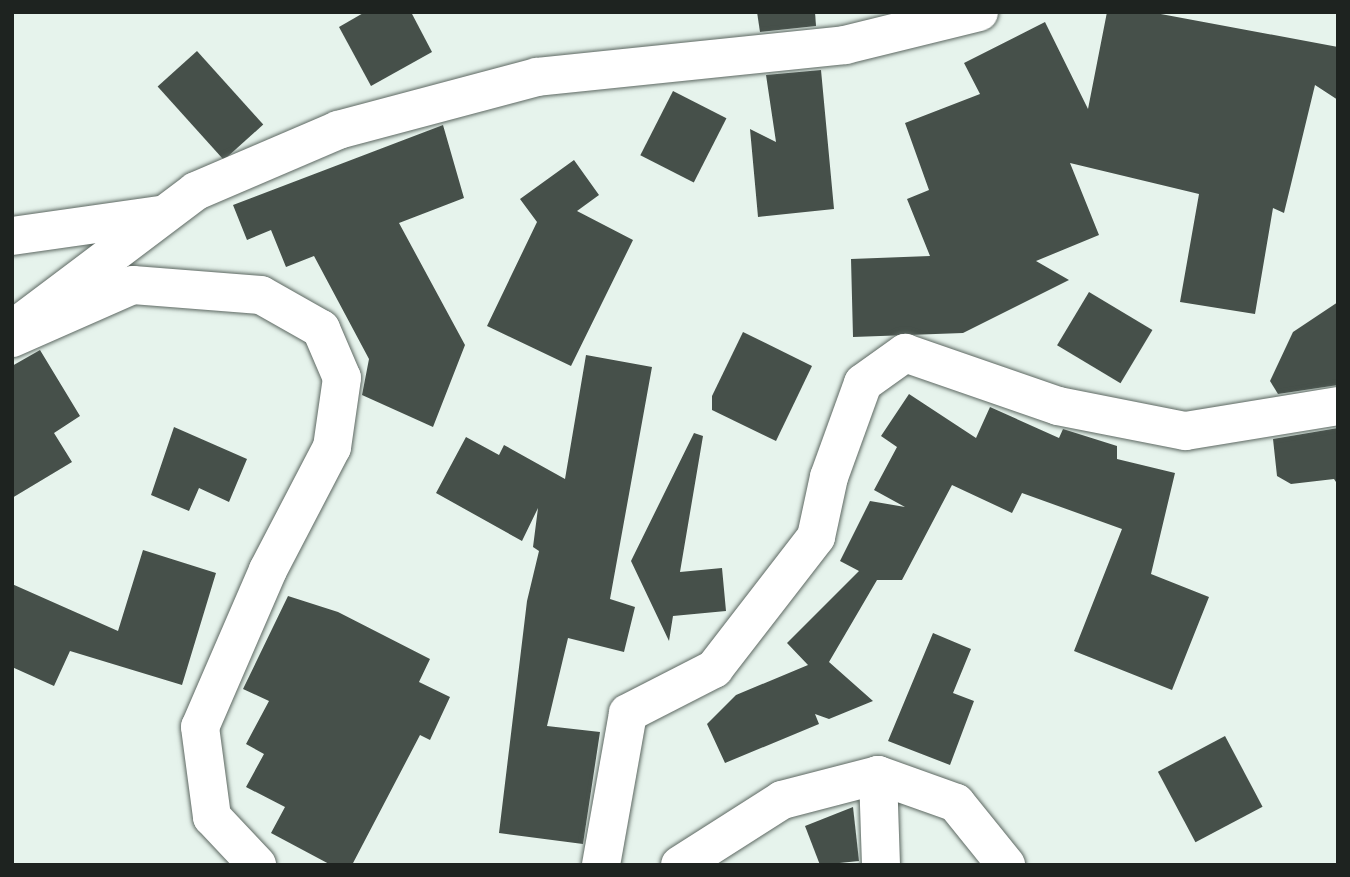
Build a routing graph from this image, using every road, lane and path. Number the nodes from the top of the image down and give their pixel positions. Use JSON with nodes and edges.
{"nodes":[{"id":1,"x":979,"y":12,"type":"edge"},
{"id":2,"x":166,"y":214,"type":"junction"},
{"id":3,"x":12,"y":236,"type":"edge"},
{"id":4,"x":12,"y":330,"type":"edge"},
{"id":5,"x":12,"y":338,"type":"edge"},
{"id":6,"x":1338,"y":406,"type":"edge"},
{"id":7,"x":878,"y":775,"type":"junction"},
{"id":8,"x":257,"y":865,"type":"edge"},
{"id":9,"x":601,"y":865,"type":"edge"},
{"id":10,"x":680,"y":865,"type":"edge"},
{"id":11,"x":881,"y":865,"type":"edge"},
{"id":12,"x":1006,"y":865,"type":"edge"}],
"edges":[{"from":1,"to":2,"type":"street"},
{"from":2,"to":3,"type":"street"},
{"from":2,"to":4,"type":"street"},
{"from":5,"to":8,"type":"street"},
{"from":6,"to":9,"type":"street"},
{"from":7,"to":10,"type":"street"},
{"from":7,"to":11,"type":"street"},
{"from":7,"to":12,"type":"street"}]}
